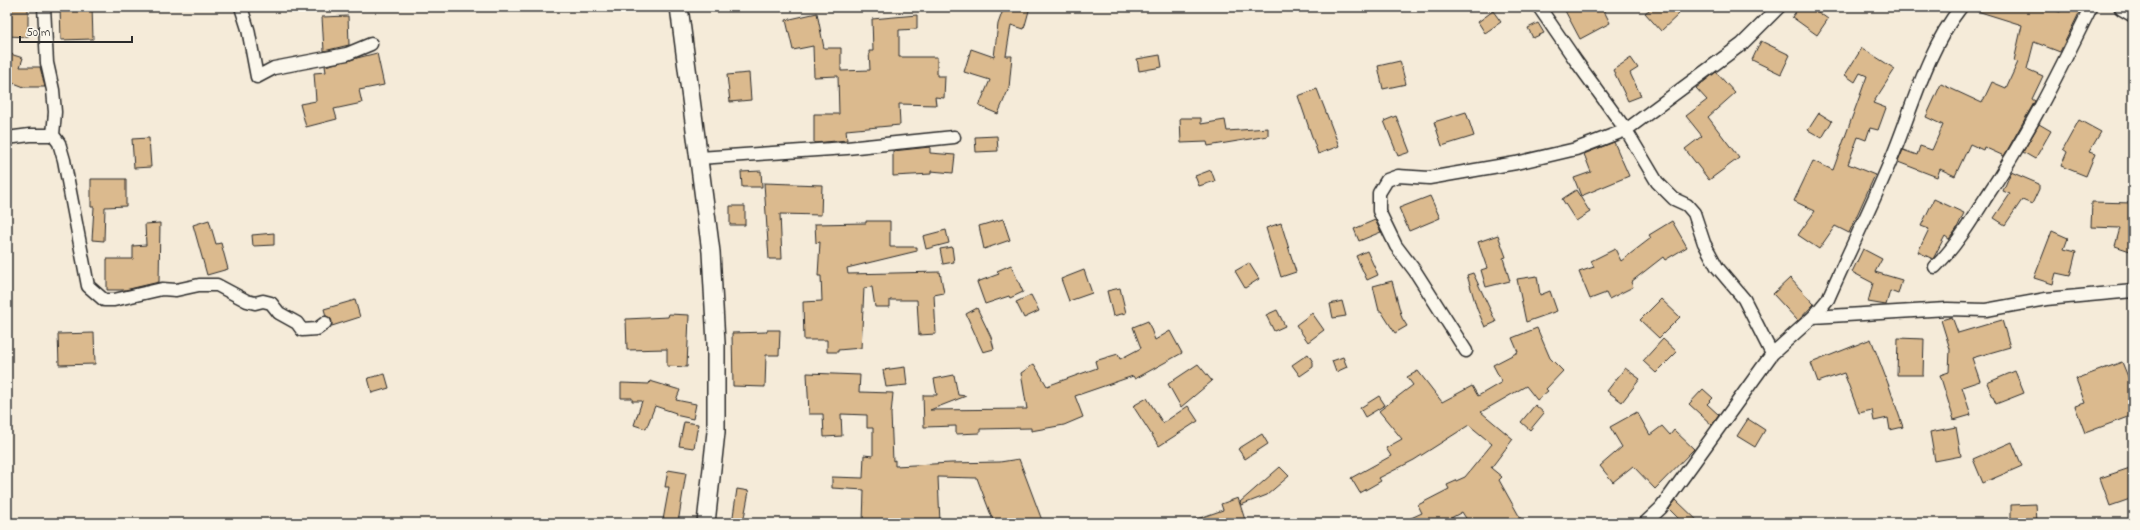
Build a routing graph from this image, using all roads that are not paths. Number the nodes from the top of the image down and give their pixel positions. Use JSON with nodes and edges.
{"nodes":[{"id":1,"x":44,"y":7,"type":"edge"},
{"id":2,"x":241,"y":7,"type":"edge"},
{"id":3,"x":678,"y":7,"type":"edge"},
{"id":4,"x":1539,"y":7,"type":"edge"},
{"id":5,"x":1779,"y":7,"type":"edge"},
{"id":6,"x":1961,"y":7,"type":"edge"},
{"id":7,"x":2090,"y":7,"type":"edge"},
{"id":8,"x":2123,"y":7,"type":"edge"},
{"id":9,"x":2133,"y":13,"type":"edge"},
{"id":10,"x":371,"y":44,"type":"dead end"},
{"id":11,"x":1626,"y":130,"type":"junction"},
{"id":12,"x":53,"y":135,"type":"junction"},
{"id":13,"x":954,"y":137,"type":"dead end"},
{"id":14,"x":7,"y":138,"type":"edge"},
{"id":15,"x":699,"y":158,"type":"junction"},
{"id":16,"x":1935,"y":267,"type":"dead end"},
{"id":17,"x":2133,"y":291,"type":"edge"},
{"id":18,"x":1813,"y":317,"type":"junction"},
{"id":19,"x":325,"y":323,"type":"dead end"},
{"id":20,"x":1466,"y":351,"type":"dead end"},
{"id":21,"x":1772,"y":354,"type":"junction"},
{"id":22,"x":706,"y":523,"type":"edge"},
{"id":23,"x":1645,"y":523,"type":"edge"}],
"edges":[{"from":1,"to":12,"type":"street"},
{"from":2,"to":10,"type":"street"},
{"from":3,"to":15,"type":"street"},
{"from":4,"to":11,"type":"street"},
{"from":5,"to":11,"type":"street"},
{"from":6,"to":18,"type":"street"},
{"from":7,"to":16,"type":"street"},
{"from":8,"to":9,"type":"street"},
{"from":11,"to":20,"type":"street"},
{"from":11,"to":21,"type":"street"},
{"from":12,"to":14,"type":"street"},
{"from":12,"to":19,"type":"street"},
{"from":13,"to":15,"type":"street"},
{"from":15,"to":22,"type":"street"},
{"from":17,"to":18,"type":"street"},
{"from":18,"to":21,"type":"street"},
{"from":21,"to":23,"type":"street"}]}
